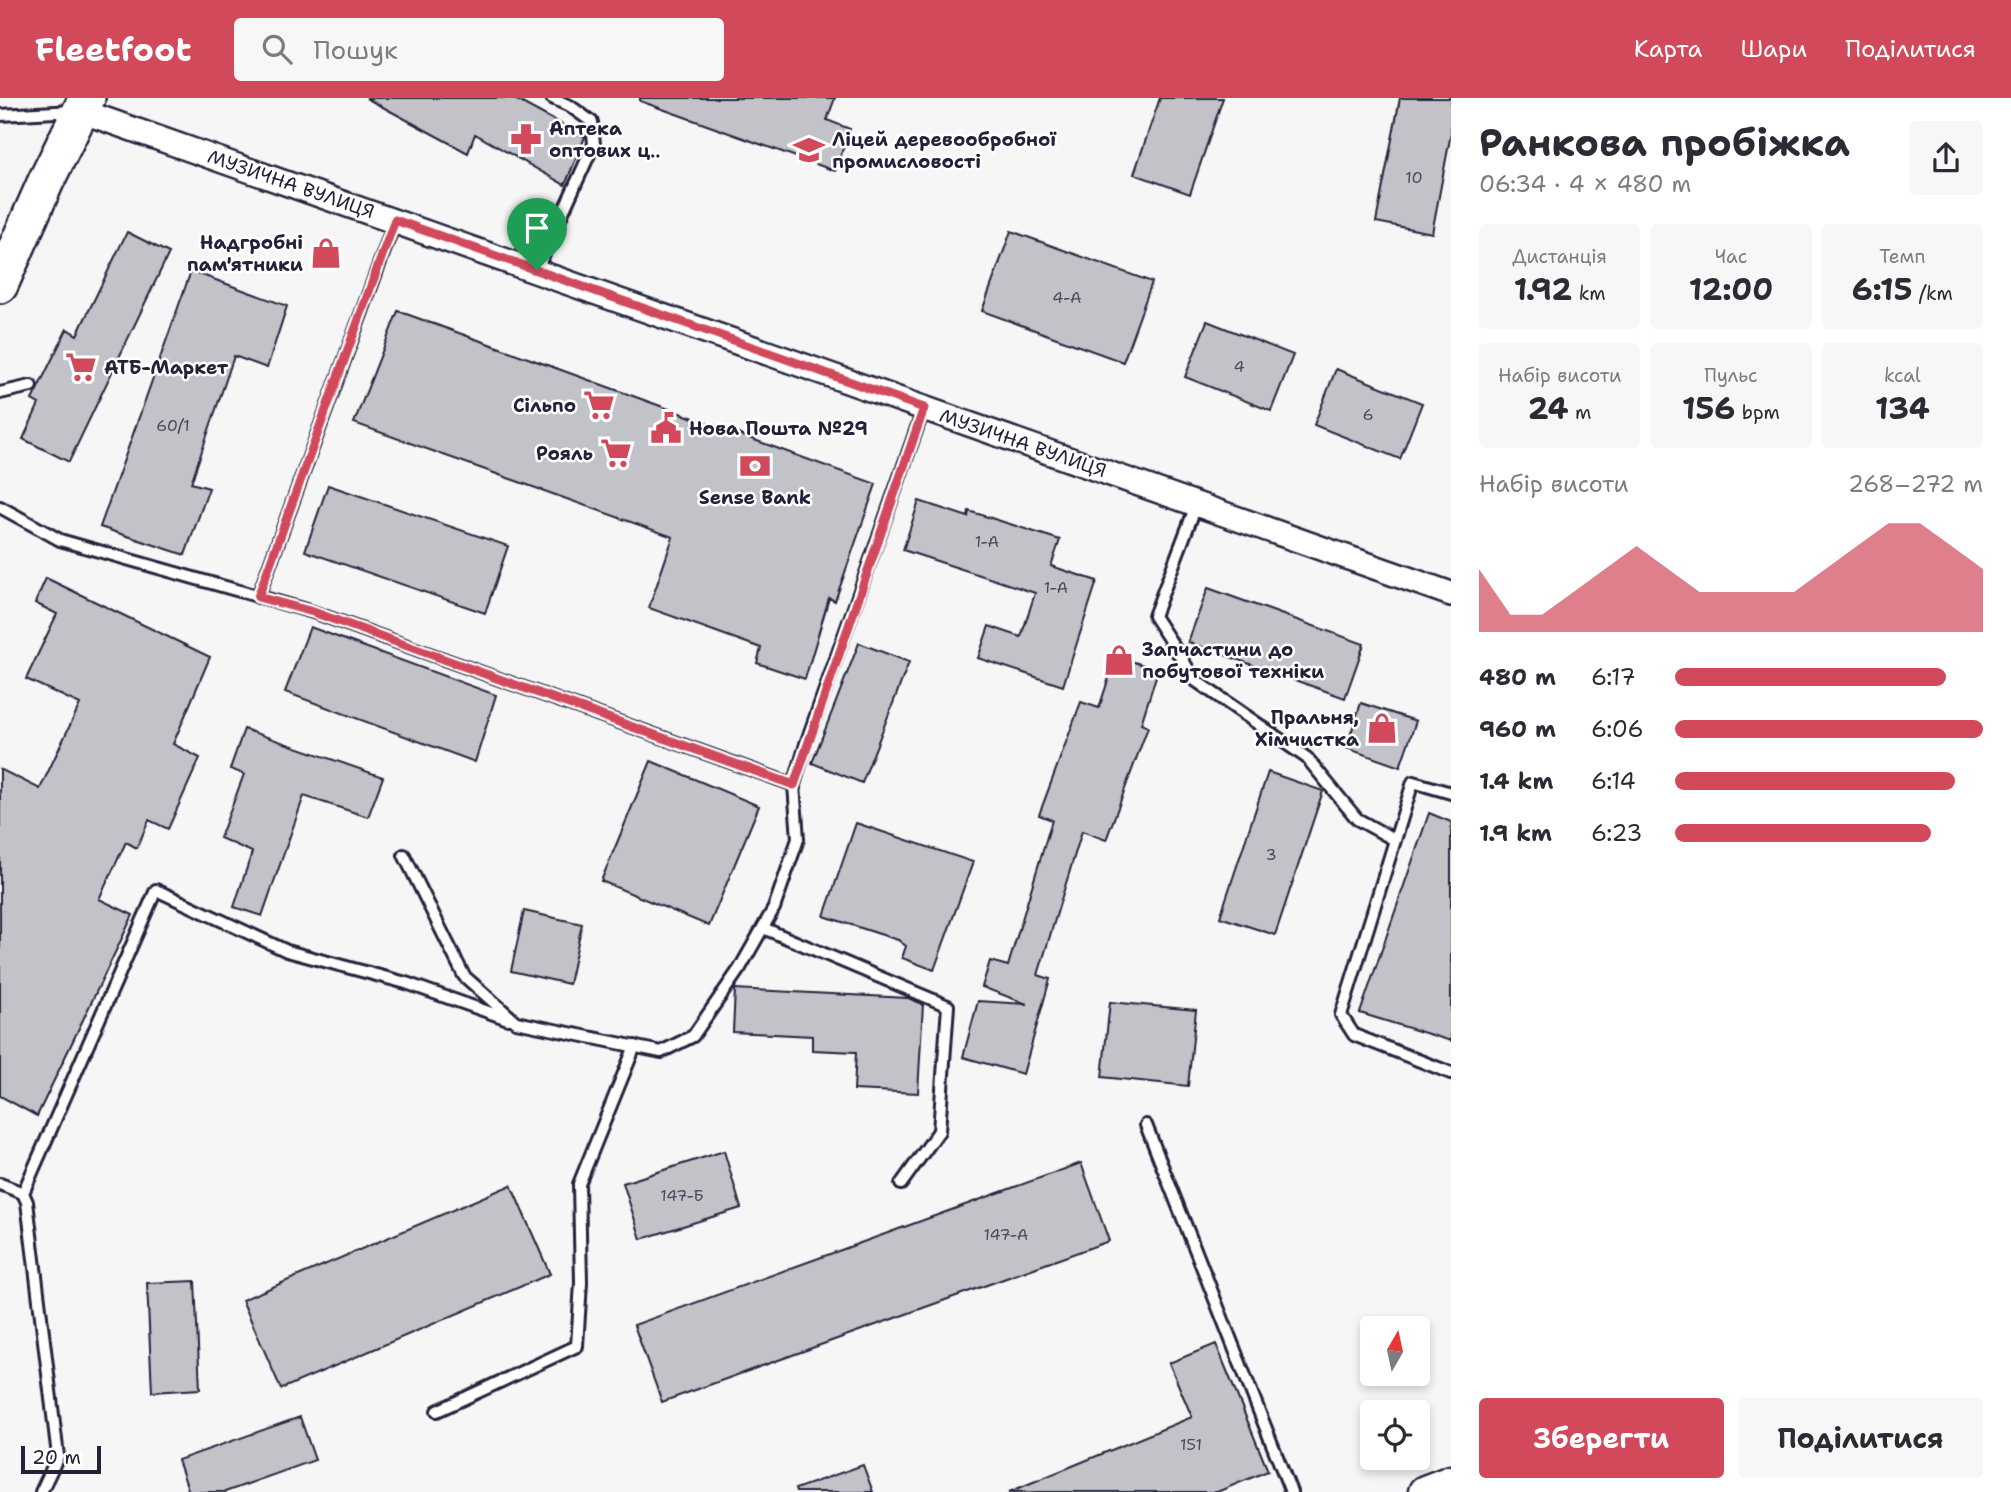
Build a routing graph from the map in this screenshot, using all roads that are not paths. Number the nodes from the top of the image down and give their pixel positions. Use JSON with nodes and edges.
{"nodes":[{"id":1,"x":552,"y":98,"type":"edge"},
{"id":2,"x":84,"y":104,"type":"edge"},
{"id":3,"x":0,"y":115,"type":"edge"},
{"id":4,"x":395,"y":220,"type":"junction"},
{"id":5,"x":537,"y":270,"type":"junction"},
{"id":6,"x":0,"y":285,"type":"edge"},
{"id":7,"x":31,"y":386,"type":"dead end"},
{"id":8,"x":0,"y":393,"type":"edge"},
{"id":9,"x":924,"y":408,"type":"junction"},
{"id":10,"x":1197,"y":502,"type":"junction"},
{"id":11,"x":0,"y":507,"type":"edge"},
{"id":12,"x":1451,"y":594,"type":"edge"},
{"id":13,"x":258,"y":597,"type":"junction"},
{"id":14,"x":794,"y":785,"type":"junction"},
{"id":15,"x":1451,"y":793,"type":"edge"},
{"id":16,"x":1395,"y":840,"type":"junction"},
{"id":17,"x":404,"y":855,"type":"dead end"},
{"id":18,"x":763,"y":928,"type":"junction"},
{"id":19,"x":516,"y":1022,"type":"junction"},
{"id":20,"x":635,"y":1046,"type":"junction"},
{"id":21,"x":1451,"y":1073,"type":"edge"},
{"id":22,"x":1146,"y":1125,"type":"dead end"},
{"id":23,"x":0,"y":1184,"type":"edge"},
{"id":24,"x":901,"y":1184,"type":"dead end"},
{"id":25,"x":23,"y":1193,"type":"junction"},
{"id":26,"x":437,"y":1411,"type":"dead end"},
{"id":27,"x":1451,"y":1482,"type":"edge"},
{"id":28,"x":41,"y":1492,"type":"edge"},
{"id":29,"x":1291,"y":1492,"type":"edge"},
{"id":30,"x":1425,"y":1492,"type":"edge"}],
"edges":[{"from":1,"to":5,"type":"lane"},
{"from":2,"to":3,"type":"lane"},
{"from":2,"to":4,"type":"street","name":"МУЗИЧНА ВУЛИЦЯ"},
{"from":2,"to":6,"type":"main road"},
{"from":4,"to":5,"type":"street","name":"МУЗИЧНА ВУЛИЦЯ"},
{"from":4,"to":13,"type":"lane"},
{"from":5,"to":9,"type":"street","name":"МУЗИЧНА ВУЛИЦЯ"},
{"from":7,"to":8,"type":"lane"},
{"from":9,"to":10,"type":"street","name":"МУЗИЧНА ВУЛИЦЯ"},
{"from":9,"to":14,"type":"lane"},
{"from":10,"to":12,"type":"street","name":"МУЗИЧНА ВУЛИЦЯ"},
{"from":10,"to":16,"type":"lane"},
{"from":11,"to":13,"type":"lane"},
{"from":13,"to":14,"type":"lane"},
{"from":14,"to":18,"type":"lane"},
{"from":15,"to":16,"type":"lane"},
{"from":16,"to":21,"type":"lane"},
{"from":17,"to":19,"type":"lane"},
{"from":18,"to":20,"type":"lane"},
{"from":18,"to":24,"type":"lane"},
{"from":19,"to":20,"type":"lane"},
{"from":19,"to":25,"type":"lane"},
{"from":20,"to":26,"type":"lane"},
{"from":22,"to":29,"type":"lane"},
{"from":23,"to":25,"type":"lane"},
{"from":25,"to":28,"type":"lane"},
{"from":27,"to":30,"type":"main road"}]}
